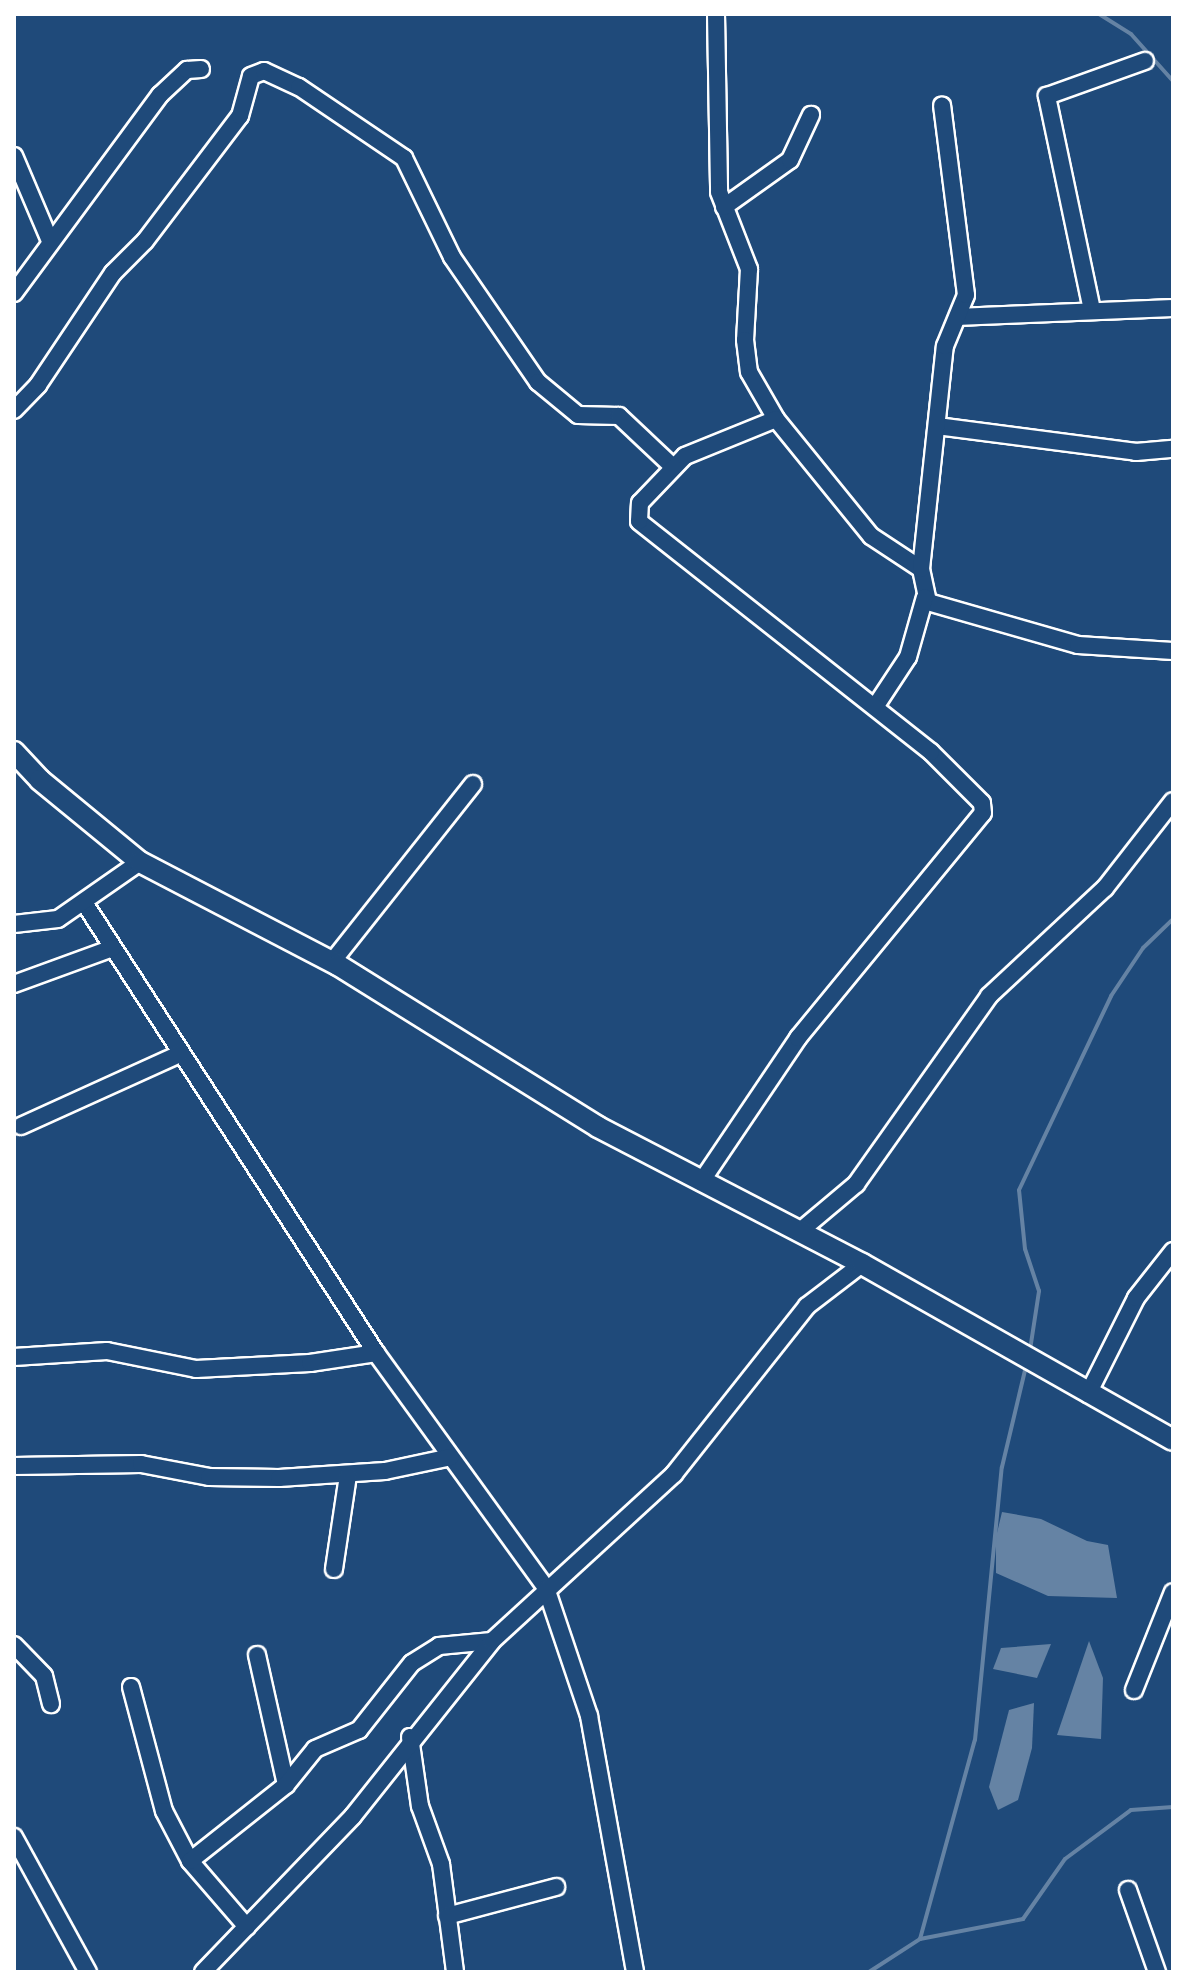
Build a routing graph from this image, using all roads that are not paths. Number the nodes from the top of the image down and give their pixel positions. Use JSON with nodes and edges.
{"nodes":[{"id":1,"x":716,"y":14,"type":"edge"},
{"id":2,"x":1145,"y":61,"type":"dead end"},
{"id":3,"x":201,"y":69,"type":"dead end"},
{"id":4,"x":942,"y":106,"type":"dead end"},
{"id":5,"x":811,"y":115,"type":"dead end"},
{"id":6,"x":14,"y":156,"type":"edge"},
{"id":7,"x":724,"y":207,"type":"junction"},
{"id":8,"x":50,"y":241,"type":"junction"},
{"id":9,"x":14,"y":268,"type":"edge"},
{"id":10,"x":16,"y":289,"type":"edge"},
{"id":11,"x":1171,"y":308,"type":"dead end"},
{"id":12,"x":1092,"y":310,"type":"junction"},
{"id":13,"x":958,"y":317,"type":"junction"},
{"id":14,"x":14,"y":410,"type":"edge"},
{"id":15,"x":776,"y":419,"type":"junction"},
{"id":16,"x":937,"y":426,"type":"junction"},
{"id":17,"x":1173,"y":449,"type":"edge"},
{"id":18,"x":672,"y":466,"type":"junction"},
{"id":19,"x":921,"y":569,"type":"junction"},
{"id":20,"x":925,"y":597,"type":"junction"},
{"id":21,"x":1173,"y":651,"type":"edge"},
{"id":22,"x":875,"y":707,"type":"junction"},
{"id":23,"x":14,"y":752,"type":"edge"},
{"id":24,"x":473,"y":784,"type":"dead end"},
{"id":25,"x":1173,"y":801,"type":"edge"},
{"id":26,"x":140,"y":862,"type":"junction"},
{"id":27,"x":85,"y":904,"type":"junction"},
{"id":28,"x":14,"y":924,"type":"edge"},
{"id":29,"x":113,"y":948,"type":"junction"},
{"id":30,"x":332,"y":962,"type":"junction"},
{"id":31,"x":14,"y":984,"type":"edge"},
{"id":32,"x":180,"y":1054,"type":"junction"},
{"id":33,"x":21,"y":1126,"type":"dead end"},
{"id":34,"x":701,"y":1182,"type":"junction"},
{"id":35,"x":799,"y":1232,"type":"junction"},
{"id":36,"x":1171,"y":1259,"type":"edge"},
{"id":37,"x":862,"y":1264,"type":"junction"},
{"id":38,"x":376,"y":1353,"type":"junction"},
{"id":39,"x":14,"y":1357,"type":"edge"},
{"id":40,"x":1088,"y":1394,"type":"junction"},
{"id":41,"x":1173,"y":1440,"type":"edge"},
{"id":42,"x":451,"y":1457,"type":"junction"},
{"id":43,"x":14,"y":1466,"type":"edge"},
{"id":44,"x":348,"y":1475,"type":"junction"},
{"id":45,"x":334,"y":1569,"type":"dead end"},
{"id":46,"x":546,"y":1588,"type":"junction"},
{"id":47,"x":1173,"y":1592,"type":"edge"},
{"id":48,"x":1167,"y":1623,"type":"edge"},
{"id":49,"x":492,"y":1641,"type":"junction"},
{"id":50,"x":14,"y":1645,"type":"edge"},
{"id":51,"x":257,"y":1655,"type":"dead end"},
{"id":52,"x":131,"y":1687,"type":"dead end"},
{"id":53,"x":1134,"y":1690,"type":"dead end"},
{"id":54,"x":51,"y":1704,"type":"dead end"},
{"id":55,"x":410,"y":1737,"type":"junction"},
{"id":56,"x":286,"y":1785,"type":"junction"},
{"id":57,"x":14,"y":1837,"type":"edge"},
{"id":58,"x":190,"y":1861,"type":"junction"},
{"id":59,"x":556,"y":1887,"type":"dead end"},
{"id":60,"x":1128,"y":1890,"type":"dead end"},
{"id":61,"x":447,"y":1916,"type":"junction"},
{"id":62,"x":247,"y":1927,"type":"junction"},
{"id":63,"x":88,"y":1972,"type":"edge"},
{"id":64,"x":203,"y":1972,"type":"edge"},
{"id":65,"x":455,"y":1972,"type":"edge"},
{"id":66,"x":635,"y":1972,"type":"edge"},
{"id":67,"x":1157,"y":1972,"type":"edge"}],
"edges":[{"from":1,"to":7,"type":"street"},
{"from":2,"to":12,"type":"street"},
{"from":3,"to":8,"type":"street"},
{"from":4,"to":13,"type":"street"},
{"from":5,"to":7,"type":"street"},
{"from":6,"to":8,"type":"street"},
{"from":7,"to":15,"type":"street"},
{"from":8,"to":10,"type":"street"},
{"from":9,"to":10,"type":"street"},
{"from":11,"to":12,"type":"street"},
{"from":12,"to":13,"type":"street"},
{"from":13,"to":16,"type":"street"},
{"from":14,"to":18,"type":"street"},
{"from":15,"to":18,"type":"street"},
{"from":15,"to":19,"type":"street"},
{"from":16,"to":17,"type":"street"},
{"from":16,"to":19,"type":"street"},
{"from":18,"to":22,"type":"street"},
{"from":19,"to":20,"type":"street"},
{"from":20,"to":21,"type":"street"},
{"from":20,"to":22,"type":"street"},
{"from":22,"to":34,"type":"street"},
{"from":23,"to":26,"type":"main road"},
{"from":24,"to":30,"type":"street"},
{"from":25,"to":35,"type":"street"},
{"from":26,"to":27,"type":"street"},
{"from":26,"to":30,"type":"main road"},
{"from":27,"to":28,"type":"street"},
{"from":27,"to":29,"type":"street"},
{"from":29,"to":31,"type":"street"},
{"from":29,"to":32,"type":"street"},
{"from":30,"to":34,"type":"main road"},
{"from":32,"to":33,"type":"street"},
{"from":32,"to":38,"type":"street"},
{"from":34,"to":35,"type":"main road"},
{"from":35,"to":37,"type":"main road"},
{"from":36,"to":40,"type":"street"},
{"from":37,"to":40,"type":"main road"},
{"from":37,"to":46,"type":"street"},
{"from":38,"to":39,"type":"street"},
{"from":38,"to":42,"type":"street"},
{"from":40,"to":41,"type":"main road"},
{"from":42,"to":44,"type":"street"},
{"from":42,"to":46,"type":"street"},
{"from":43,"to":44,"type":"street"},
{"from":44,"to":45,"type":"street"},
{"from":46,"to":49,"type":"street"},
{"from":46,"to":66,"type":"street"},
{"from":47,"to":48,"type":"street"},
{"from":48,"to":53,"type":"street"},
{"from":49,"to":55,"type":"street"},
{"from":49,"to":56,"type":"street"},
{"from":50,"to":54,"type":"street"},
{"from":51,"to":56,"type":"street"},
{"from":52,"to":58,"type":"street"},
{"from":55,"to":61,"type":"street"},
{"from":55,"to":62,"type":"street"},
{"from":56,"to":58,"type":"street"},
{"from":57,"to":63,"type":"street"},
{"from":58,"to":62,"type":"street"},
{"from":59,"to":61,"type":"street"},
{"from":60,"to":67,"type":"street"},
{"from":61,"to":65,"type":"street"},
{"from":62,"to":64,"type":"street"}]}
